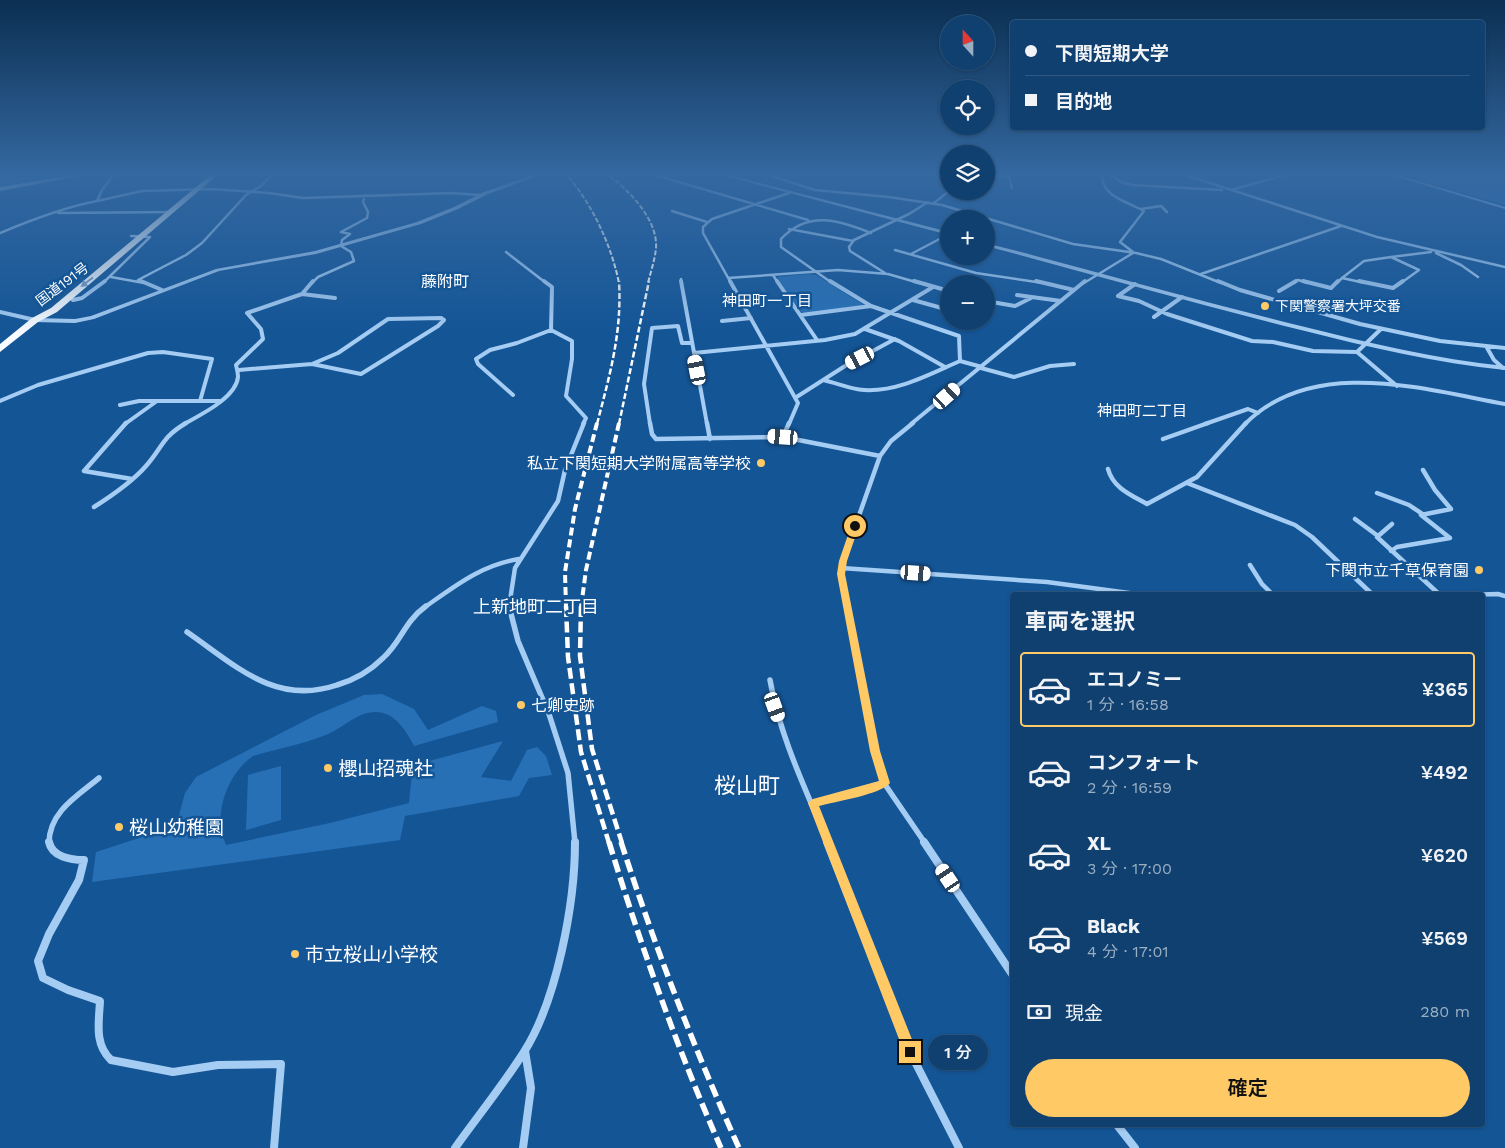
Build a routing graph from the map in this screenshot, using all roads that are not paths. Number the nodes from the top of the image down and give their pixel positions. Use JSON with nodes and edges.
{"nodes":[{"id":1,"x":19,"y":226,"type":"edge"},
{"id":2,"x":146,"y":226,"type":"edge"},
{"id":3,"x":151,"y":226,"type":"edge"},
{"id":4,"x":218,"y":226,"type":"edge"},
{"id":5,"x":353,"y":226,"type":"edge"},
{"id":6,"x":410,"y":226,"type":"edge"},
{"id":7,"x":704,"y":226,"type":"edge"},
{"id":8,"x":796,"y":226,"type":"edge"},
{"id":9,"x":849,"y":226,"type":"edge"},
{"id":10,"x":886,"y":226,"type":"edge"},
{"id":11,"x":915,"y":226,"type":"edge"},
{"id":12,"x":1010,"y":226,"type":"edge"},
{"id":13,"x":1133,"y":226,"type":"edge"},
{"id":14,"x":1342,"y":226,"type":"joint"},
{"id":15,"x":789,"y":229,"type":"junction"},
{"id":16,"x":871,"y":232,"type":"junction"},
{"id":17,"x":940,"y":232,"type":"edge"},
{"id":18,"x":0,"y":233,"type":"edge"},
{"id":19,"x":135,"y":236,"type":"junction"},
{"id":20,"x":940,"y":239,"type":"edge"},
{"id":21,"x":853,"y":241,"type":"junction"},
{"id":22,"x":341,"y":246,"type":"junction"},
{"id":23,"x":995,"y":246,"type":"edge"},
{"id":24,"x":895,"y":250,"type":"dead end"},
{"id":25,"x":506,"y":252,"type":"dead end"},
{"id":26,"x":1434,"y":252,"type":"junction"},
{"id":27,"x":1134,"y":253,"type":"junction"},
{"id":28,"x":911,"y":254,"type":"junction"},
{"id":29,"x":1390,"y":257,"type":"junction"},
{"id":30,"x":1505,"y":262,"type":"edge"},
{"id":31,"x":1494,"y":264,"type":"junction"},
{"id":32,"x":1505,"y":267,"type":"edge"},
{"id":33,"x":816,"y":272,"type":"junction"},
{"id":34,"x":888,"y":274,"type":"junction"},
{"id":35,"x":1099,"y":274,"type":"junction"},
{"id":36,"x":1201,"y":274,"type":"junction"},
{"id":37,"x":773,"y":275,"type":"junction"},
{"id":38,"x":111,"y":277,"type":"junction"},
{"id":39,"x":1478,"y":277,"type":"dead end"},
{"id":40,"x":728,"y":278,"type":"junction"},
{"id":41,"x":1342,"y":278,"type":"junction"},
{"id":42,"x":681,"y":279,"type":"dead end"},
{"id":43,"x":138,"y":280,"type":"junction"},
{"id":44,"x":1135,"y":284,"type":"junction"},
{"id":45,"x":933,"y":287,"type":"junction"},
{"id":46,"x":940,"y":289,"type":"edge"},
{"id":47,"x":162,"y":290,"type":"junction"},
{"id":48,"x":1074,"y":290,"type":"junction"},
{"id":49,"x":1279,"y":291,"type":"dead end"},
{"id":50,"x":302,"y":294,"type":"junction"},
{"id":51,"x":1017,"y":295,"type":"dead end"},
{"id":52,"x":335,"y":298,"type":"dead end"},
{"id":53,"x":1031,"y":298,"type":"junction"},
{"id":54,"x":1182,"y":298,"type":"junction"},
{"id":55,"x":73,"y":300,"type":"dead end"},
{"id":56,"x":913,"y":300,"type":"junction"},
{"id":57,"x":1061,"y":301,"type":"junction"},
{"id":58,"x":995,"y":303,"type":"edge"},
{"id":59,"x":871,"y":306,"type":"junction"},
{"id":60,"x":940,"y":308,"type":"edge"},
{"id":61,"x":0,"y":312,"type":"edge"},
{"id":62,"x":1162,"y":312,"type":"junction"},
{"id":63,"x":891,"y":313,"type":"junction"},
{"id":64,"x":801,"y":315,"type":"junction"},
{"id":65,"x":1154,"y":317,"type":"dead end"},
{"id":66,"x":751,"y":318,"type":"junction"},
{"id":67,"x":36,"y":320,"type":"junction"},
{"id":68,"x":722,"y":321,"type":"dead end"},
{"id":69,"x":864,"y":329,"type":"junction"},
{"id":70,"x":1381,"y":329,"type":"junction"},
{"id":71,"x":551,"y":330,"type":"junction"},
{"id":72,"x":896,"y":339,"type":"junction"},
{"id":73,"x":817,"y":340,"type":"junction"},
{"id":74,"x":692,"y":344,"type":"junction"},
{"id":75,"x":1364,"y":344,"type":"junction"},
{"id":76,"x":767,"y":345,"type":"junction"},
{"id":77,"x":1486,"y":346,"type":"junction"},
{"id":78,"x":1505,"y":348,"type":"edge"},
{"id":79,"x":0,"y":349,"type":"edge"},
{"id":80,"x":1358,"y":352,"type":"junction"},
{"id":81,"x":694,"y":353,"type":"junction"},
{"id":82,"x":960,"y":361,"type":"junction"},
{"id":83,"x":312,"y":364,"type":"junction"},
{"id":84,"x":1074,"y":364,"type":"dead end"},
{"id":85,"x":945,"y":367,"type":"junction"},
{"id":86,"x":981,"y":367,"type":"junction"},
{"id":87,"x":1504,"y":369,"type":"edge"},
{"id":88,"x":239,"y":370,"type":"junction"},
{"id":89,"x":823,"y":380,"type":"junction"},
{"id":90,"x":1397,"y":386,"type":"junction"},
{"id":91,"x":513,"y":395,"type":"dead end"},
{"id":92,"x":795,"y":398,"type":"junction"},
{"id":93,"x":0,"y":401,"type":"edge"},
{"id":94,"x":157,"y":401,"type":"junction"},
{"id":95,"x":200,"y":401,"type":"junction"},
{"id":96,"x":220,"y":401,"type":"junction"},
{"id":97,"x":1505,"y":404,"type":"edge"},
{"id":98,"x":120,"y":405,"type":"dead end"},
{"id":99,"x":1258,"y":413,"type":"junction"},
{"id":100,"x":783,"y":437,"type":"junction"},
{"id":101,"x":710,"y":439,"type":"junction"},
{"id":102,"x":1164,"y":439,"type":"dead end"},
{"id":103,"x":880,"y":456,"type":"junction"},
{"id":104,"x":1108,"y":469,"type":"dead end"},
{"id":105,"x":1423,"y":470,"type":"dead end"},
{"id":106,"x":132,"y":479,"type":"junction"},
{"id":107,"x":1187,"y":483,"type":"junction"},
{"id":108,"x":1377,"y":493,"type":"dead end"},
{"id":109,"x":94,"y":507,"type":"dead end"},
{"id":110,"x":1424,"y":515,"type":"junction"},
{"id":111,"x":1355,"y":520,"type":"dead end"},
{"id":112,"x":1392,"y":524,"type":"dead end"},
{"id":113,"x":1378,"y":536,"type":"junction"},
{"id":114,"x":1391,"y":551,"type":"junction"},
{"id":115,"x":519,"y":559,"type":"junction"},
{"id":116,"x":1250,"y":565,"type":"dead end"},
{"id":117,"x":841,"y":568,"type":"junction"},
{"id":118,"x":1121,"y":592,"type":"edge"},
{"id":119,"x":1270,"y":592,"type":"edge"},
{"id":120,"x":1370,"y":592,"type":"edge"},
{"id":121,"x":1437,"y":592,"type":"edge"},
{"id":122,"x":1485,"y":594,"type":"edge"},
{"id":123,"x":1505,"y":596,"type":"edge"},
{"id":124,"x":187,"y":632,"type":"dead end"},
{"id":125,"x":770,"y":680,"type":"dead end"},
{"id":126,"x":99,"y":778,"type":"dead end"},
{"id":127,"x":884,"y":783,"type":"junction"},
{"id":128,"x":813,"y":803,"type":"junction"},
{"id":129,"x":1010,"y":971,"type":"edge"},
{"id":130,"x":525,"y":1051,"type":"junction"},
{"id":131,"x":1119,"y":1127,"type":"edge"},
{"id":132,"x":274,"y":1148,"type":"edge"},
{"id":133,"x":455,"y":1148,"type":"edge"},
{"id":134,"x":523,"y":1148,"type":"edge"},
{"id":135,"x":959,"y":1148,"type":"edge"},
{"id":136,"x":1135,"y":1148,"type":"edge"}],
"edges":[{"from":1,"to":18,"type":"street"},
{"from":2,"to":19,"type":"highway","name":"国道191号"},
{"from":3,"to":19,"type":"highway","name":"国道191号"},
{"from":4,"to":43,"type":"street"},
{"from":5,"to":22,"type":"street"},
{"from":6,"to":22,"type":"street"},
{"from":7,"to":40,"type":"street"},
{"from":8,"to":15,"type":"street"},
{"from":9,"to":16,"type":"street"},
{"from":10,"to":16,"type":"street"},
{"from":11,"to":17,"type":"street"},
{"from":12,"to":27,"type":"street"},
{"from":13,"to":27,"type":"street"},
{"from":14,"to":26,"type":"street"},
{"from":14,"to":36,"type":"street"},
{"from":15,"to":21,"type":"street"},
{"from":15,"to":33,"type":"street"},
{"from":16,"to":21,"type":"street"},
{"from":19,"to":38,"type":"street"},
{"from":19,"to":67,"type":"highway","name":"国道191号"},
{"from":20,"to":28,"type":"street"},
{"from":21,"to":34,"type":"street"},
{"from":22,"to":47,"type":"street"},
{"from":22,"to":50,"type":"street"},
{"from":23,"to":35,"type":"street"},
{"from":24,"to":28,"type":"street"},
{"from":25,"to":71,"type":"street"},
{"from":26,"to":29,"type":"street"},
{"from":26,"to":31,"type":"street"},
{"from":26,"to":39,"type":"street"},
{"from":27,"to":35,"type":"street"},
{"from":27,"to":36,"type":"street"},
{"from":28,"to":48,"type":"street"},
{"from":29,"to":41,"type":"street"},
{"from":29,"to":41,"type":"street"},
{"from":30,"to":31,"type":"street"},
{"from":31,"to":32,"type":"street"},
{"from":33,"to":34,"type":"street"},
{"from":33,"to":37,"type":"street"},
{"from":33,"to":59,"type":"street"},
{"from":34,"to":45,"type":"street"},
{"from":35,"to":44,"type":"street"},
{"from":35,"to":48,"type":"street"},
{"from":36,"to":70,"type":"street"},
{"from":37,"to":40,"type":"street"},
{"from":37,"to":64,"type":"street"},
{"from":38,"to":43,"type":"street"},
{"from":38,"to":55,"type":"street"},
{"from":40,"to":66,"type":"street"},
{"from":41,"to":49,"type":"street"},
{"from":42,"to":74,"type":"street"},
{"from":43,"to":47,"type":"street"},
{"from":44,"to":54,"type":"street"},
{"from":44,"to":62,"type":"street"},
{"from":45,"to":46,"type":"street"},
{"from":45,"to":56,"type":"street"},
{"from":47,"to":67,"type":"street"},
{"from":48,"to":57,"type":"street"},
{"from":50,"to":52,"type":"street"},
{"from":50,"to":88,"type":"street"},
{"from":51,"to":53,"type":"street"},
{"from":53,"to":57,"type":"street"},
{"from":53,"to":58,"type":"street"},
{"from":54,"to":62,"type":"street"},
{"from":54,"to":75,"type":"street"},
{"from":56,"to":60,"type":"street"},
{"from":56,"to":63,"type":"street"},
{"from":57,"to":86,"type":"street"},
{"from":59,"to":63,"type":"street"},
{"from":59,"to":64,"type":"street"},
{"from":61,"to":67,"type":"street"},
{"from":62,"to":65,"type":"street"},
{"from":62,"to":80,"type":"street"},
{"from":63,"to":69,"type":"street"},
{"from":63,"to":82,"type":"street"},
{"from":64,"to":73,"type":"street"},
{"from":66,"to":68,"type":"street"},
{"from":66,"to":76,"type":"street"},
{"from":67,"to":79,"type":"highway","name":"国道191号"},
{"from":69,"to":72,"type":"street"},
{"from":69,"to":73,"type":"street"},
{"from":70,"to":75,"type":"street"},
{"from":70,"to":77,"type":"street"},
{"from":71,"to":91,"type":"street"},
{"from":71,"to":115,"type":"street"},
{"from":72,"to":85,"type":"street"},
{"from":72,"to":89,"type":"street"},
{"from":73,"to":76,"type":"street"},
{"from":74,"to":81,"type":"street"},
{"from":74,"to":101,"type":"street"},
{"from":75,"to":80,"type":"street"},
{"from":75,"to":87,"type":"street"},
{"from":76,"to":81,"type":"street"},
{"from":76,"to":92,"type":"street"},
{"from":77,"to":78,"type":"street"},
{"from":77,"to":87,"type":"street"},
{"from":80,"to":90,"type":"street"},
{"from":81,"to":101,"type":"street"},
{"from":82,"to":85,"type":"street"},
{"from":82,"to":86,"type":"street"},
{"from":83,"to":83,"type":"street"},
{"from":83,"to":88,"type":"street"},
{"from":84,"to":86,"type":"street"},
{"from":85,"to":89,"type":"street"},
{"from":86,"to":103,"type":"street"},
{"from":88,"to":96,"type":"street"},
{"from":89,"to":92,"type":"street"},
{"from":90,"to":97,"type":"street"},
{"from":90,"to":99,"type":"street"},
{"from":92,"to":100,"type":"street"},
{"from":93,"to":95,"type":"street"},
{"from":94,"to":95,"type":"street"},
{"from":94,"to":98,"type":"street"},
{"from":94,"to":106,"type":"street"},
{"from":95,"to":96,"type":"street"},
{"from":96,"to":106,"type":"street"},
{"from":99,"to":102,"type":"street"},
{"from":99,"to":107,"type":"street"},
{"from":100,"to":101,"type":"street"},
{"from":100,"to":103,"type":"street"},
{"from":103,"to":117,"type":"street"},
{"from":104,"to":107,"type":"street"},
{"from":105,"to":110,"type":"street"},
{"from":106,"to":109,"type":"street"},
{"from":107,"to":120,"type":"street"},
{"from":108,"to":110,"type":"street"},
{"from":110,"to":114,"type":"street"},
{"from":111,"to":113,"type":"street"},
{"from":112,"to":113,"type":"street"},
{"from":113,"to":114,"type":"street"},
{"from":114,"to":121,"type":"street"},
{"from":115,"to":124,"type":"street"},
{"from":115,"to":130,"type":"street"},
{"from":116,"to":119,"type":"street"},
{"from":117,"to":118,"type":"street"},
{"from":117,"to":127,"type":"street"},
{"from":122,"to":123,"type":"street"},
{"from":125,"to":128,"type":"street"},
{"from":126,"to":132,"type":"street"},
{"from":127,"to":128,"type":"street"},
{"from":127,"to":129,"type":"street"},
{"from":128,"to":135,"type":"street"},
{"from":130,"to":133,"type":"street"},
{"from":130,"to":134,"type":"street"},
{"from":131,"to":136,"type":"street"}]}
